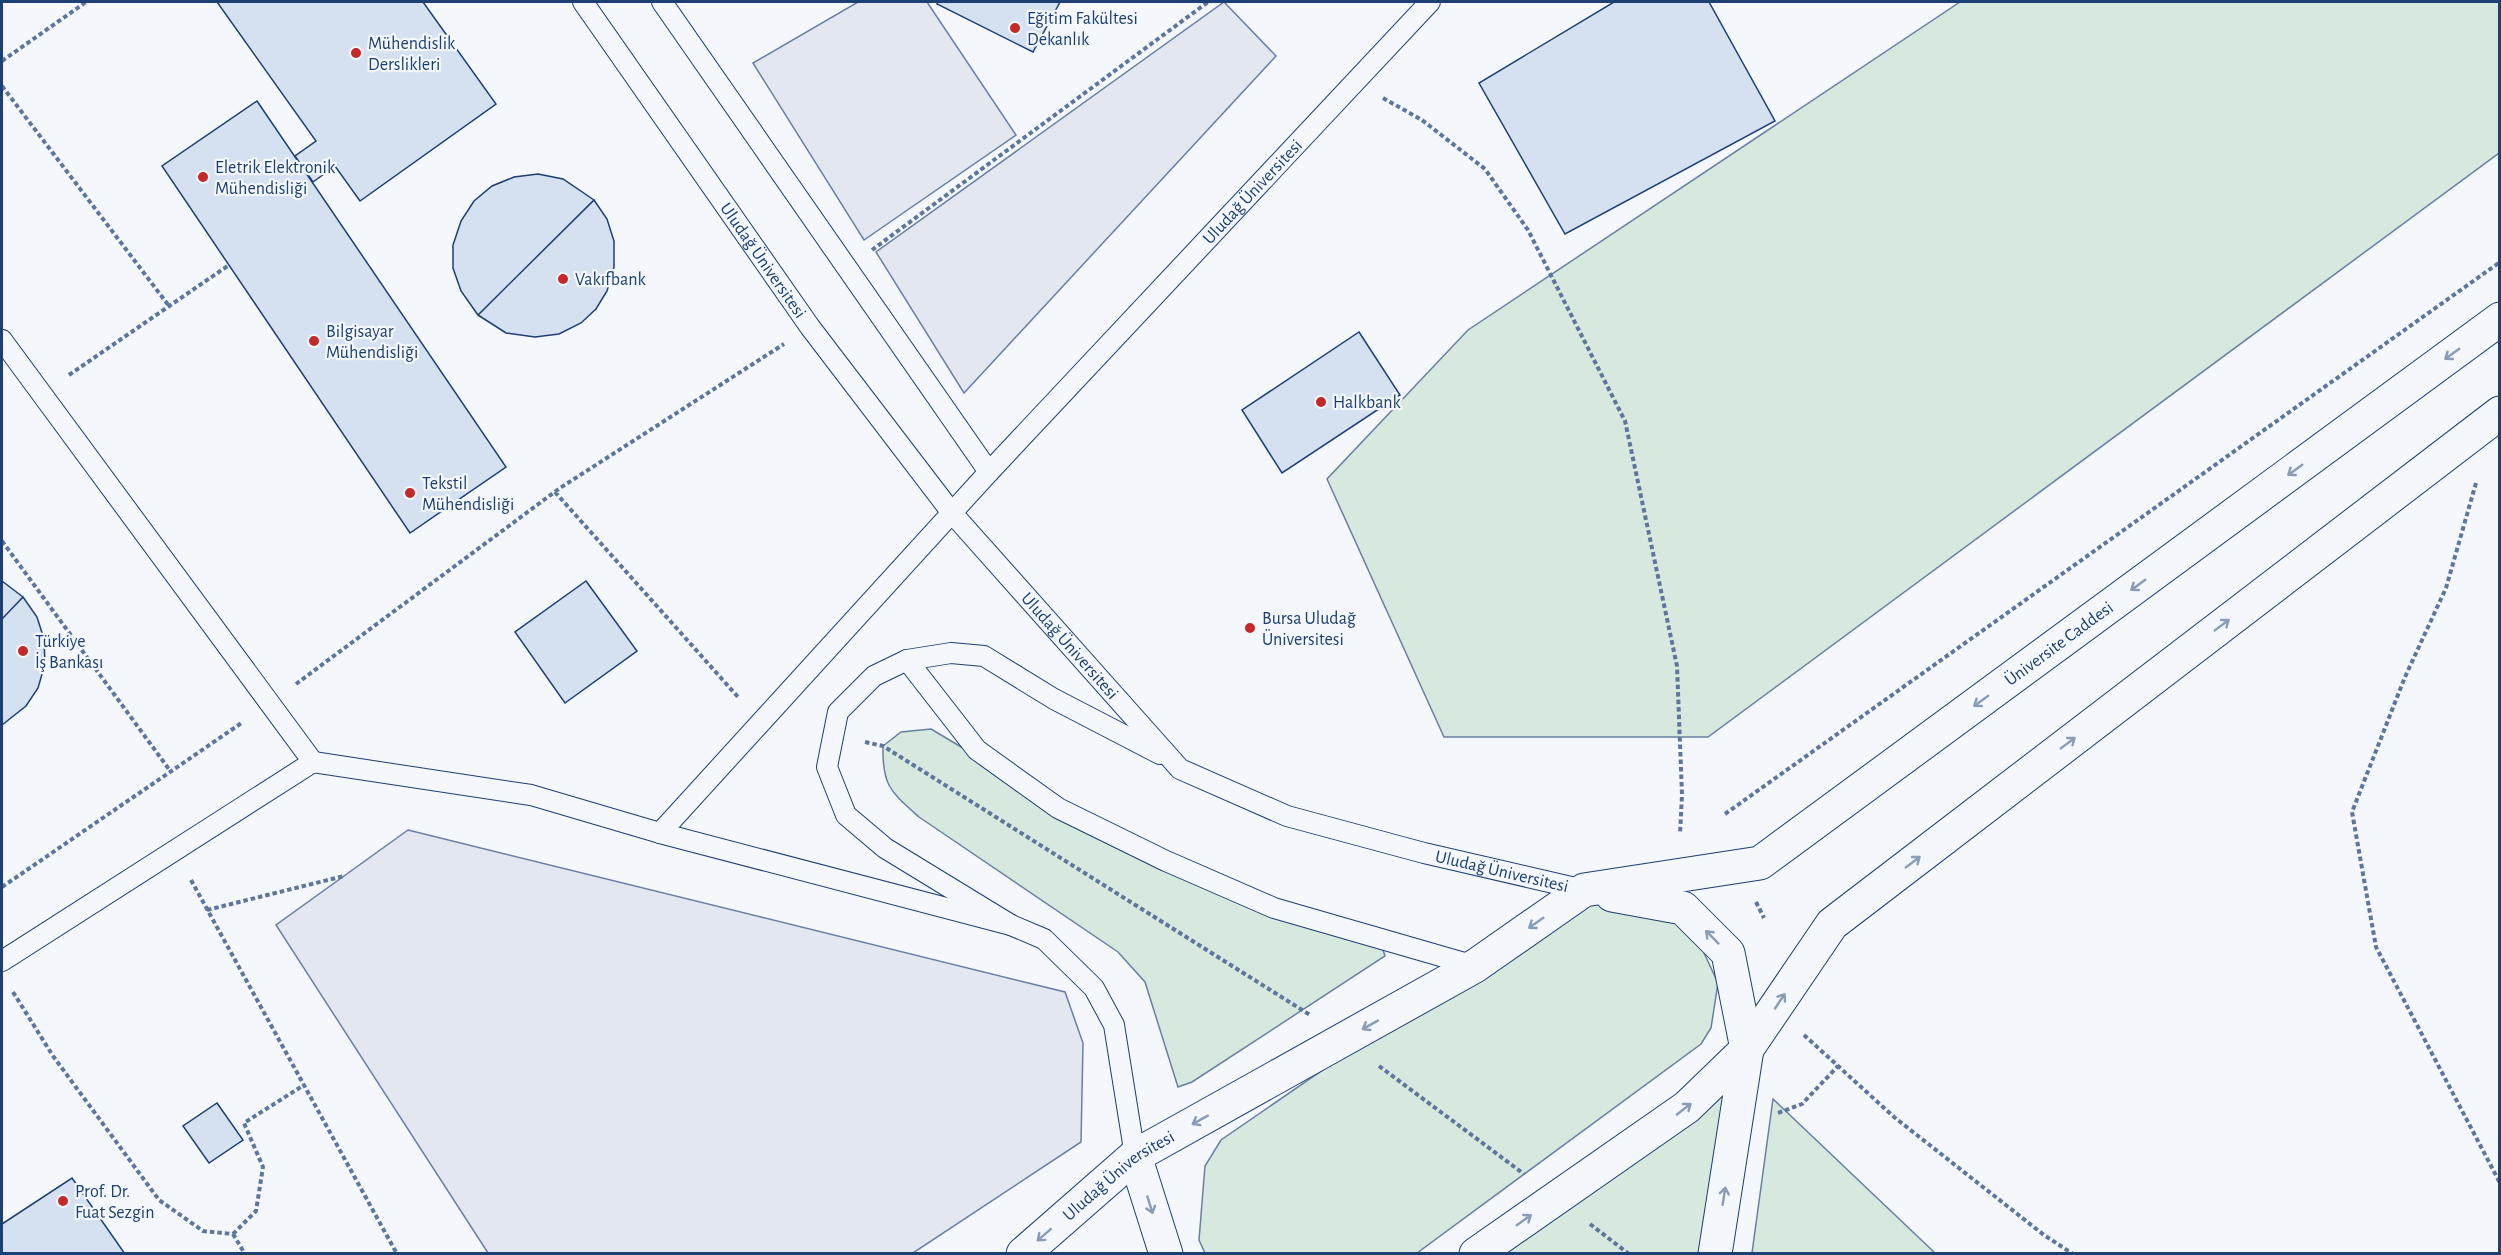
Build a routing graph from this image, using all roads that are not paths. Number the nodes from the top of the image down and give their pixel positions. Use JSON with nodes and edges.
{"nodes":[{"id":1,"x":583,"y":2,"type":"edge"},
{"id":2,"x":662,"y":2,"type":"edge"},
{"id":3,"x":1430,"y":2,"type":"edge"},
{"id":4,"x":2499,"y":319,"type":"edge"},
{"id":5,"x":2,"y":340,"type":"edge"},
{"id":6,"x":2499,"y":413,"type":"edge"},
{"id":7,"x":989,"y":472,"type":"junction"},
{"id":8,"x":952,"y":513,"type":"junction"},
{"id":9,"x":906,"y":660,"type":"junction"},
{"id":10,"x":1173,"y":761,"type":"junction"},
{"id":11,"x":313,"y":762,"type":"junction"},
{"id":12,"x":660,"y":833,"type":"junction"},
{"id":13,"x":1584,"y":890,"type":"junction"},
{"id":14,"x":1011,"y":925,"type":"junction"},
{"id":15,"x":2,"y":961,"type":"edge"},
{"id":16,"x":1475,"y":966,"type":"junction"},
{"id":17,"x":1747,"y":1049,"type":"junction"},
{"id":18,"x":1135,"y":1156,"type":"junction"},
{"id":19,"x":1023,"y":1254,"type":"edge"},
{"id":20,"x":1166,"y":1254,"type":"edge"},
{"id":21,"x":1476,"y":1254,"type":"edge"},
{"id":22,"x":1715,"y":1254,"type":"edge"}],
"edges":[{"from":1,"to":8,"type":"lane","name":"Uludağ Üniversitesi"},
{"from":2,"to":7,"type":"lane"},
{"from":3,"to":7,"type":"lane","name":"Uludağ Üniversitesi"},
{"from":4,"to":13,"type":"street","name":"Üniversite Caddesi","one_way":true},
{"from":5,"to":11,"type":"lane"},
{"from":17,"to":6,"type":"street","one_way":true},
{"from":7,"to":8,"type":"lane","name":"Uludağ Üniversitesi"},
{"from":8,"to":10,"type":"lane","name":"Uludağ Üniversitesi"},
{"from":8,"to":12,"type":"lane","name":"Uludağ Üniversitesi"},
{"from":9,"to":10,"type":"lane"},
{"from":9,"to":14,"type":"lane"},
{"from":9,"to":16,"type":"lane"},
{"from":10,"to":13,"type":"lane","name":"Uludağ Üniversitesi"},
{"from":11,"to":12,"type":"lane"},
{"from":11,"to":15,"type":"lane"},
{"from":12,"to":14,"type":"lane"},
{"from":13,"to":16,"type":"street","name":"Uludağ Üniversitesi","one_way":true},
{"from":17,"to":13,"type":"street","one_way":true},
{"from":14,"to":18,"type":"lane"},
{"from":16,"to":18,"type":"street","name":"Uludağ Üniversitesi","one_way":true},
{"from":21,"to":17,"type":"street","one_way":true},
{"from":22,"to":17,"type":"street","one_way":true},
{"from":18,"to":19,"type":"street","name":"Uludağ Üniversitesi","one_way":true},
{"from":18,"to":20,"type":"street","one_way":true}]}
